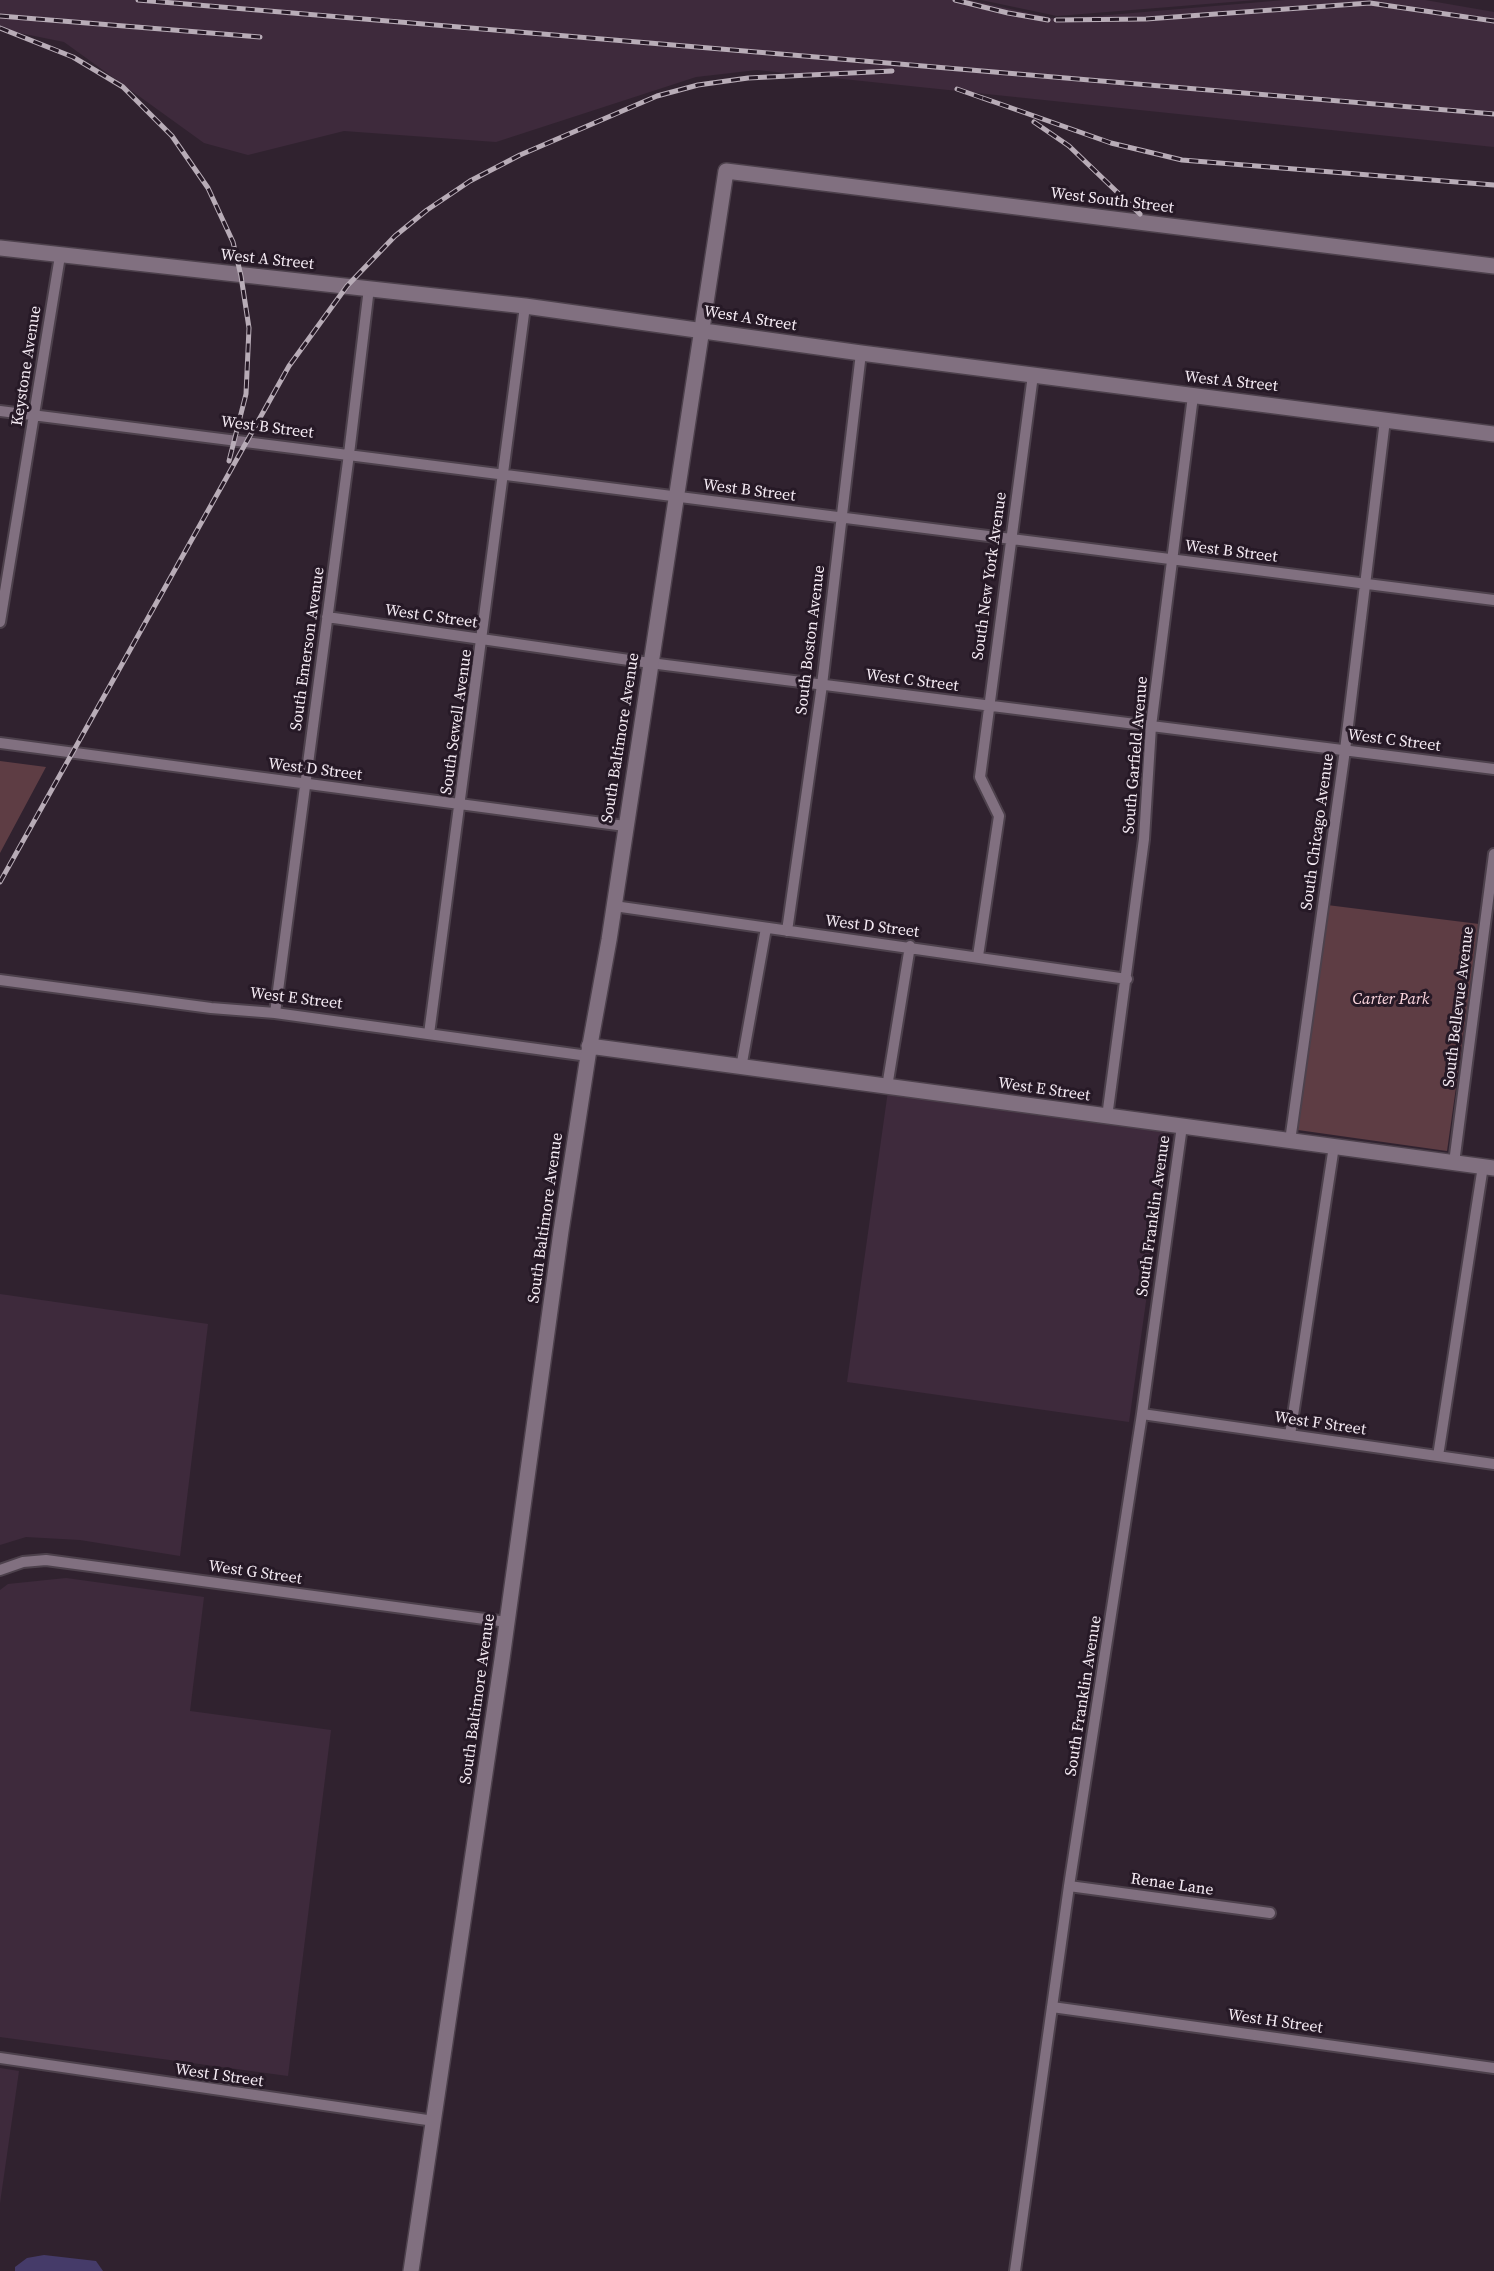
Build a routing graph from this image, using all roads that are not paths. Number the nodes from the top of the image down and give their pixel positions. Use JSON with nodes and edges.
{"nodes":[{"id":1,"x":726,"y":171,"type":"joint"},
{"id":2,"x":0,"y":248,"type":"edge"},
{"id":3,"x":60,"y":256,"type":"junction"},
{"id":4,"x":1494,"y":266,"type":"edge"},
{"id":5,"x":369,"y":288,"type":"junction"},
{"id":6,"x":525,"y":306,"type":"junction"},
{"id":7,"x":702,"y":330,"type":"junction"},
{"id":8,"x":861,"y":353,"type":"junction"},
{"id":9,"x":1033,"y":375,"type":"junction"},
{"id":10,"x":1193,"y":396,"type":"junction"},
{"id":11,"x":0,"y":411,"type":"edge"},
{"id":12,"x":34,"y":415,"type":"junction"},
{"id":13,"x":1385,"y":420,"type":"junction"},
{"id":14,"x":1494,"y":434,"type":"edge"},
{"id":15,"x":349,"y":454,"type":"junction"},
{"id":16,"x":505,"y":474,"type":"junction"},
{"id":17,"x":676,"y":497,"type":"junction"},
{"id":18,"x":842,"y":518,"type":"junction"},
{"id":19,"x":1010,"y":540,"type":"junction"},
{"id":20,"x":1173,"y":560,"type":"junction"},
{"id":21,"x":1365,"y":584,"type":"junction"},
{"id":22,"x":1494,"y":600,"type":"edge"},
{"id":23,"x":327,"y":617,"type":"junction"},
{"id":24,"x":0,"y":622,"type":"edge"},
{"id":25,"x":483,"y":640,"type":"junction"},
{"id":26,"x":650,"y":663,"type":"junction"},
{"id":27,"x":822,"y":685,"type":"junction"},
{"id":28,"x":988,"y":705,"type":"junction"},
{"id":29,"x":1151,"y":726,"type":"junction"},
{"id":30,"x":0,"y":743,"type":"edge"},
{"id":31,"x":1345,"y":750,"type":"junction"},
{"id":32,"x":1494,"y":769,"type":"edge"},
{"id":33,"x":304,"y":784,"type":"junction"},
{"id":34,"x":461,"y":804,"type":"junction"},
{"id":35,"x":625,"y":826,"type":"junction"},
{"id":36,"x":1494,"y":854,"type":"edge"},
{"id":37,"x":614,"y":906,"type":"junction"},
{"id":38,"x":766,"y":928,"type":"junction"},
{"id":39,"x":787,"y":931,"type":"junction"},
{"id":40,"x":910,"y":946,"type":"junction"},
{"id":41,"x":978,"y":956,"type":"junction"},
{"id":42,"x":1127,"y":979,"type":"junction"},
{"id":43,"x":0,"y":980,"type":"edge"},
{"id":44,"x":275,"y":1013,"type":"junction"},
{"id":45,"x":429,"y":1034,"type":"junction"},
{"id":46,"x":588,"y":1051,"type":"junction"},
{"id":47,"x":741,"y":1068,"type":"junction"},
{"id":48,"x":887,"y":1087,"type":"junction"},
{"id":49,"x":1107,"y":1117,"type":"junction"},
{"id":50,"x":1182,"y":1126,"type":"junction"},
{"id":51,"x":1290,"y":1141,"type":"junction"},
{"id":52,"x":1334,"y":1146,"type":"junction"},
{"id":53,"x":1454,"y":1163,"type":"junction"},
{"id":54,"x":1488,"y":1167,"type":"edge"},
{"id":55,"x":1142,"y":1414,"type":"junction"},
{"id":56,"x":1290,"y":1435,"type":"junction"},
{"id":57,"x":1438,"y":1456,"type":"junction"},
{"id":58,"x":1494,"y":1464,"type":"edge"},
{"id":59,"x":0,"y":1570,"type":"edge"},
{"id":60,"x":507,"y":1622,"type":"junction"},
{"id":61,"x":1070,"y":1886,"type":"junction"},
{"id":62,"x":1270,"y":1913,"type":"dead end"},
{"id":63,"x":1053,"y":2007,"type":"junction"},
{"id":64,"x":0,"y":2058,"type":"edge"},
{"id":65,"x":1494,"y":2068,"type":"edge"},
{"id":66,"x":434,"y":2121,"type":"junction"},
{"id":67,"x":411,"y":2271,"type":"edge"},
{"id":68,"x":1015,"y":2271,"type":"edge"}],
"edges":[{"from":1,"to":4,"type":"street","name":"West South Street"},
{"from":1,"to":7,"type":"street","name":"South Baltimore Avenue"},
{"from":2,"to":3,"type":"street","name":"West A Street"},
{"from":3,"to":5,"type":"street","name":"West A Street"},
{"from":3,"to":12,"type":"street","name":"Keystone Avenue"},
{"from":5,"to":6,"type":"street","name":"West A Street"},
{"from":5,"to":15,"type":"street","name":"South Emerson Avenue"},
{"from":6,"to":7,"type":"street","name":"West A Street"},
{"from":6,"to":16,"type":"street","name":"South Sewell Avenue"},
{"from":7,"to":8,"type":"street","name":"West A Street"},
{"from":7,"to":17,"type":"street","name":"South Baltimore Avenue"},
{"from":8,"to":9,"type":"street","name":"West A Street"},
{"from":8,"to":18,"type":"street","name":"South Boston Avenue"},
{"from":9,"to":10,"type":"street","name":"West A Street"},
{"from":9,"to":19,"type":"street","name":"South New York Avenue"},
{"from":10,"to":13,"type":"street","name":"West A Street"},
{"from":10,"to":20,"type":"street","name":"South Garfield Avenue"},
{"from":11,"to":12,"type":"street","name":"West B Street"},
{"from":12,"to":15,"type":"street","name":"West B Street"},
{"from":12,"to":24,"type":"street","name":"Keystone Avenue"},
{"from":13,"to":14,"type":"street","name":"West A Street"},
{"from":13,"to":21,"type":"street","name":"South Chicago Avenue"},
{"from":15,"to":16,"type":"street","name":"West B Street"},
{"from":15,"to":23,"type":"street","name":"South Emerson Avenue"},
{"from":16,"to":17,"type":"street","name":"West B Street"},
{"from":16,"to":25,"type":"street","name":"South Sewell Avenue"},
{"from":17,"to":18,"type":"street","name":"West B Street"},
{"from":17,"to":26,"type":"street","name":"South Baltimore Avenue"},
{"from":18,"to":19,"type":"street","name":"West B Street"},
{"from":18,"to":27,"type":"street","name":"South Boston Avenue"},
{"from":19,"to":20,"type":"street","name":"West B Street"},
{"from":19,"to":28,"type":"street","name":"South New York Avenue"},
{"from":20,"to":21,"type":"street","name":"West B Street"},
{"from":20,"to":29,"type":"street","name":"South Garfield Avenue"},
{"from":21,"to":22,"type":"street","name":"West B Street"},
{"from":21,"to":31,"type":"street","name":"South Chicago Avenue"},
{"from":23,"to":25,"type":"street","name":"West C Street"},
{"from":23,"to":33,"type":"street","name":"South Emerson Avenue"},
{"from":25,"to":26,"type":"street","name":"West C Street"},
{"from":25,"to":34,"type":"street","name":"South Sewell Avenue"},
{"from":26,"to":27,"type":"street","name":"West C Street"},
{"from":26,"to":35,"type":"street","name":"South Baltimore Avenue"},
{"from":27,"to":28,"type":"street","name":"West C Street"},
{"from":27,"to":39,"type":"street","name":"South Boston Avenue"},
{"from":28,"to":29,"type":"street","name":"West C Street"},
{"from":28,"to":41,"type":"street","name":"South New York Avenue"},
{"from":29,"to":31,"type":"street","name":"West C Street"},
{"from":29,"to":42,"type":"street","name":"South Garfield Avenue"},
{"from":30,"to":33,"type":"street","name":"West D Street"},
{"from":31,"to":32,"type":"street","name":"West C Street"},
{"from":31,"to":51,"type":"street","name":"South Chicago Avenue"},
{"from":33,"to":34,"type":"street","name":"West D Street"},
{"from":33,"to":44,"type":"street","name":"South Emerson Avenue"},
{"from":34,"to":35,"type":"street","name":"West D Street"},
{"from":34,"to":45,"type":"street","name":"South Sewell Avenue"},
{"from":35,"to":37,"type":"street","name":"South Baltimore Avenue"},
{"from":36,"to":53,"type":"street","name":"South Bellevue Avenue"},
{"from":37,"to":38,"type":"street","name":"West D Street"},
{"from":37,"to":46,"type":"street","name":"South Baltimore Avenue"},
{"from":38,"to":39,"type":"street","name":"West D Street"},
{"from":38,"to":47,"type":"street"},
{"from":39,"to":40,"type":"street","name":"West D Street"},
{"from":40,"to":41,"type":"street","name":"West D Street"},
{"from":40,"to":48,"type":"street"},
{"from":41,"to":42,"type":"street","name":"West D Street"},
{"from":42,"to":49,"type":"street","name":"South Garfield Avenue"},
{"from":43,"to":44,"type":"street","name":"West E Street"},
{"from":44,"to":45,"type":"street","name":"West E Street"},
{"from":45,"to":46,"type":"street","name":"West E Street"},
{"from":46,"to":47,"type":"street","name":"West E Street"},
{"from":46,"to":60,"type":"street","name":"South Baltimore Avenue"},
{"from":47,"to":48,"type":"street","name":"West E Street"},
{"from":48,"to":49,"type":"street","name":"West E Street"},
{"from":49,"to":50,"type":"street","name":"West E Street"},
{"from":50,"to":51,"type":"street","name":"West E Street"},
{"from":50,"to":55,"type":"street","name":"South Franklin Avenue"},
{"from":51,"to":52,"type":"street","name":"West E Street"},
{"from":52,"to":53,"type":"street","name":"West E Street"},
{"from":52,"to":56,"type":"street"},
{"from":53,"to":54,"type":"street","name":"West E Street"},
{"from":54,"to":57,"type":"street"},
{"from":55,"to":56,"type":"street","name":"West F Street"},
{"from":55,"to":61,"type":"street","name":"South Franklin Avenue"},
{"from":56,"to":57,"type":"street","name":"West F Street"},
{"from":57,"to":58,"type":"street","name":"West F Street"},
{"from":59,"to":60,"type":"street","name":"West G Street"},
{"from":60,"to":66,"type":"street","name":"South Baltimore Avenue"},
{"from":61,"to":62,"type":"street","name":"Renae Lane"},
{"from":61,"to":63,"type":"street","name":"South Franklin Avenue"},
{"from":63,"to":65,"type":"street","name":"West H Street"},
{"from":63,"to":68,"type":"street","name":"South Franklin Avenue"},
{"from":64,"to":66,"type":"street","name":"West I Street"},
{"from":66,"to":67,"type":"street","name":"South Baltimore Avenue"}]}
